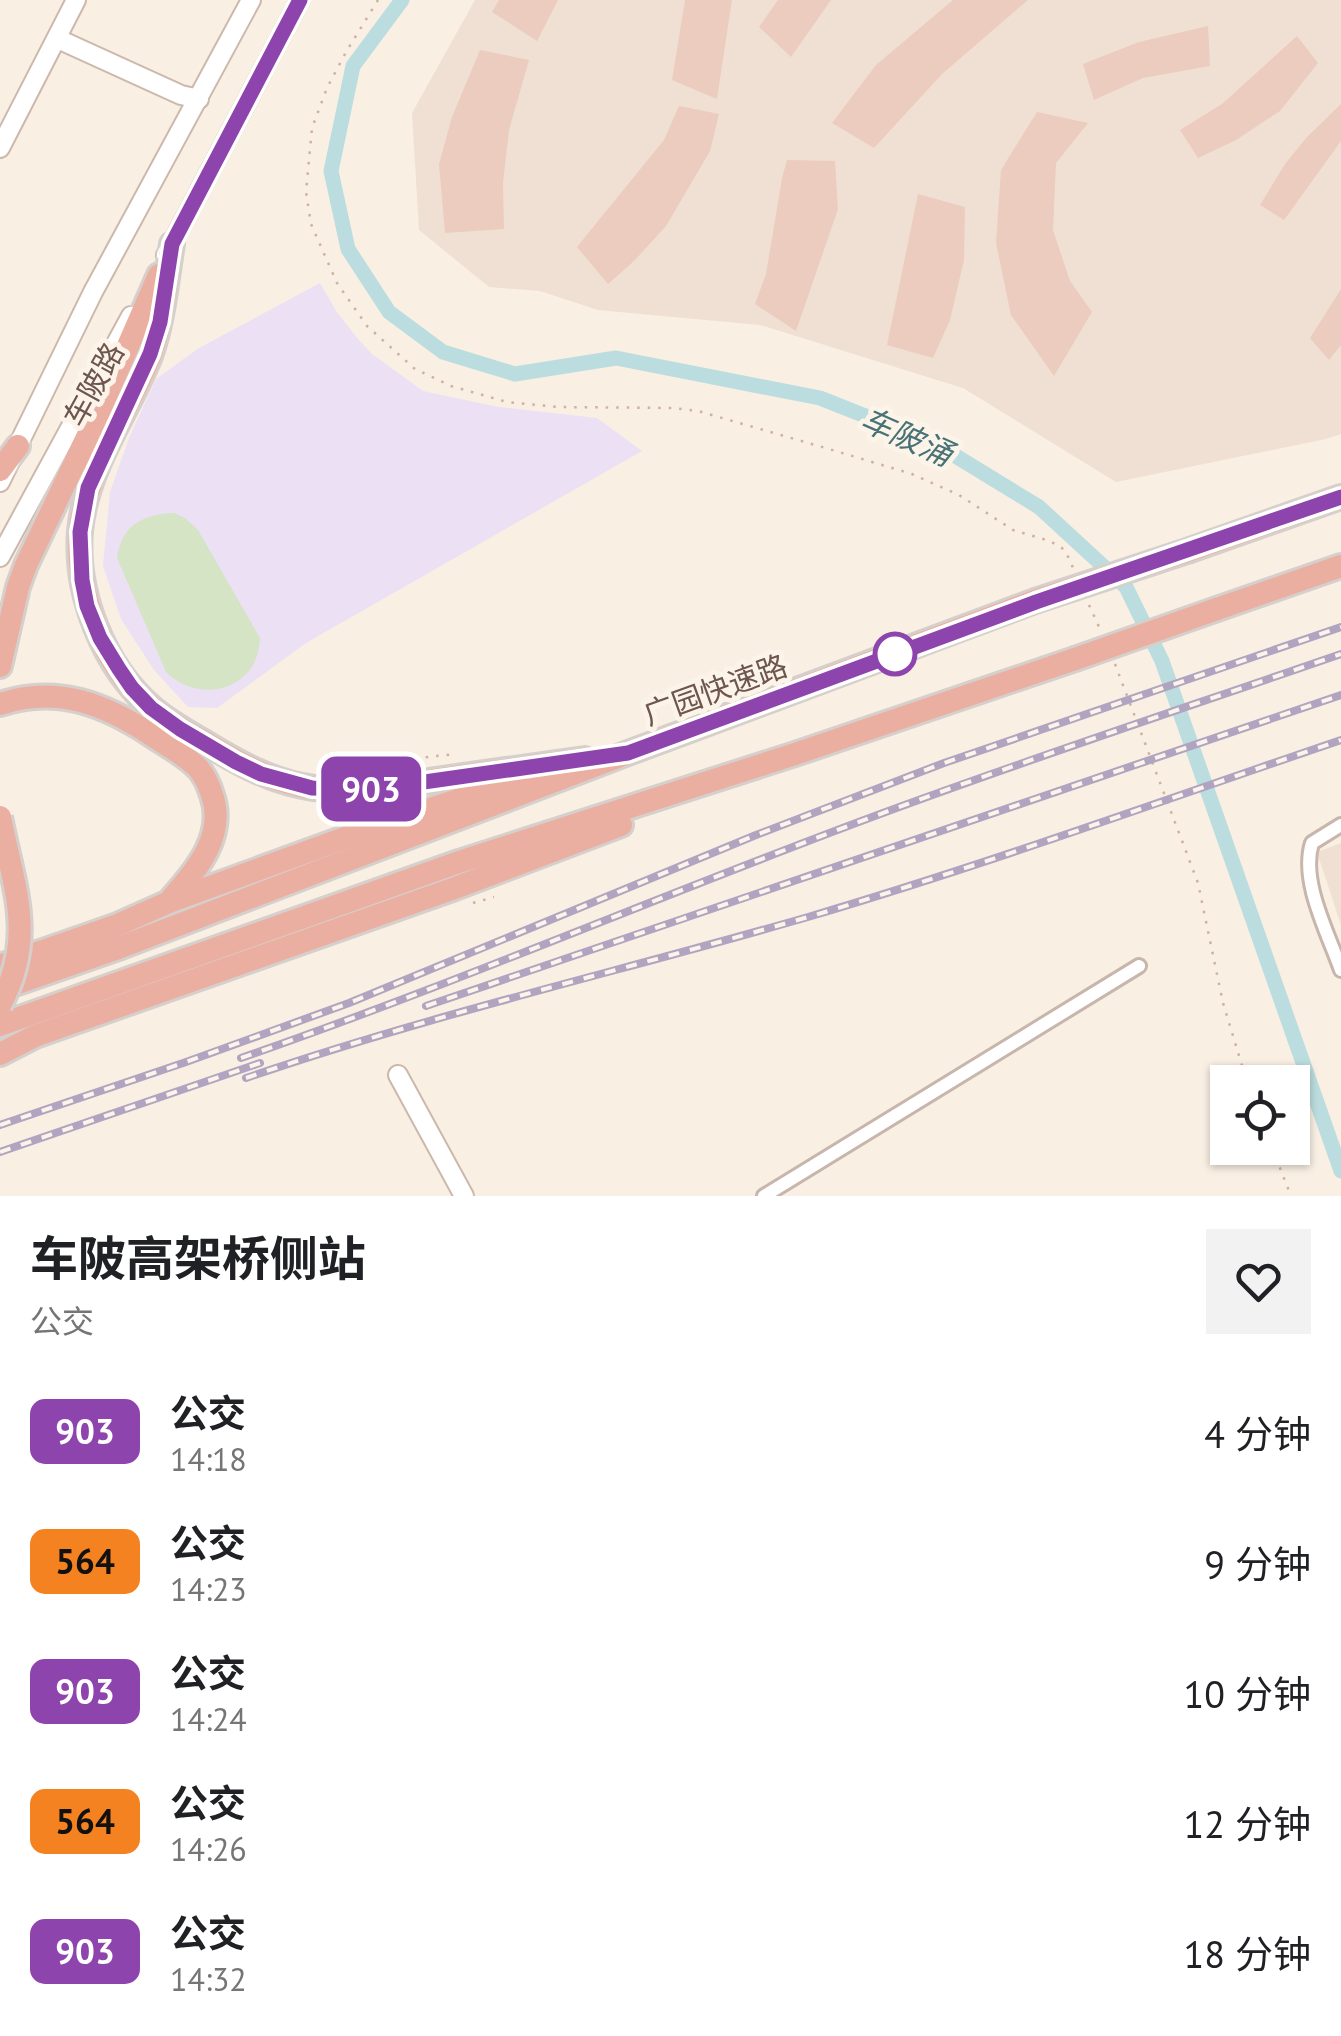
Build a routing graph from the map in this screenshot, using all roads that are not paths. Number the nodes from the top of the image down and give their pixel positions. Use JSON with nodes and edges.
{"nodes":[{"id":1,"x":76,"y":0,"type":"edge"},
{"id":2,"x":251,"y":0,"type":"edge"},
{"id":3,"x":300,"y":0,"type":"edge"},
{"id":4,"x":58,"y":38,"type":"junction"},
{"id":5,"x":199,"y":99,"type":"junction"},
{"id":6,"x":2,"y":140,"type":"edge"},
{"id":7,"x":172,"y":244,"type":"junction"},
{"id":8,"x":18,"y":446,"type":"junction"},
{"id":9,"x":0,"y":470,"type":"edge"},
{"id":10,"x":0,"y":482,"type":"edge"},
{"id":11,"x":1341,"y":497,"type":"edge"},
{"id":12,"x":0,"y":557,"type":"edge"},
{"id":13,"x":1341,"y":566,"type":"edge"},
{"id":14,"x":0,"y":666,"type":"edge"},
{"id":15,"x":0,"y":704,"type":"edge"},
{"id":16,"x":628,"y":753,"type":"junction"},
{"id":17,"x":795,"y":754,"type":"junction"},
{"id":18,"x":0,"y":817,"type":"edge"},
{"id":19,"x":1341,"y":825,"type":"edge"},
{"id":20,"x":169,"y":902,"type":"junction"},
{"id":21,"x":118,"y":936,"type":"junction"},
{"id":22,"x":0,"y":966,"type":"edge"},
{"id":23,"x":1140,"y":966,"type":"dead end"},
{"id":24,"x":1341,"y":970,"type":"edge"},
{"id":25,"x":0,"y":989,"type":"edge"},
{"id":26,"x":0,"y":1005,"type":"edge"},
{"id":27,"x":0,"y":1025,"type":"edge"},
{"id":28,"x":0,"y":1054,"type":"edge"},
{"id":29,"x":398,"y":1075,"type":"dead end"},
{"id":30,"x":464,"y":1196,"type":"edge"},
{"id":31,"x":764,"y":1196,"type":"edge"}],
"edges":[{"from":1,"to":4,"type":"main road"},
{"from":2,"to":5,"type":"main road","name":"车陂路"},
{"from":3,"to":7,"type":"main road","name":"车陂路"},
{"from":4,"to":5,"type":"main road"},
{"from":4,"to":6,"type":"main road"},
{"from":5,"to":8,"type":"main road","name":"车陂路"},
{"from":7,"to":12,"type":"main road","name":"车陂路"},
{"from":7,"to":14,"type":"highway"},
{"from":7,"to":16,"type":"highway"},
{"from":8,"to":9,"type":"highway"},
{"from":8,"to":10,"type":"main road","name":"车陂路"},
{"from":11,"to":16,"type":"highway","name":"广园快速路","bridge":true},
{"from":13,"to":17,"type":"highway","bridge":true},
{"from":15,"to":20,"type":"highway"},
{"from":16,"to":20,"type":"highway"},
{"from":16,"to":21,"type":"highway","name":"广园快速路"},
{"from":17,"to":27,"type":"highway"},
{"from":17,"to":28,"type":"highway"},
{"from":18,"to":26,"type":"highway","bridge":true},
{"from":19,"to":24,"type":"street"},
{"from":20,"to":21,"type":"highway"},
{"from":21,"to":22,"type":"highway"},
{"from":21,"to":25,"type":"highway","name":"广园快速路"},
{"from":23,"to":31,"type":"street"},
{"from":29,"to":30,"type":"main road"}]}
